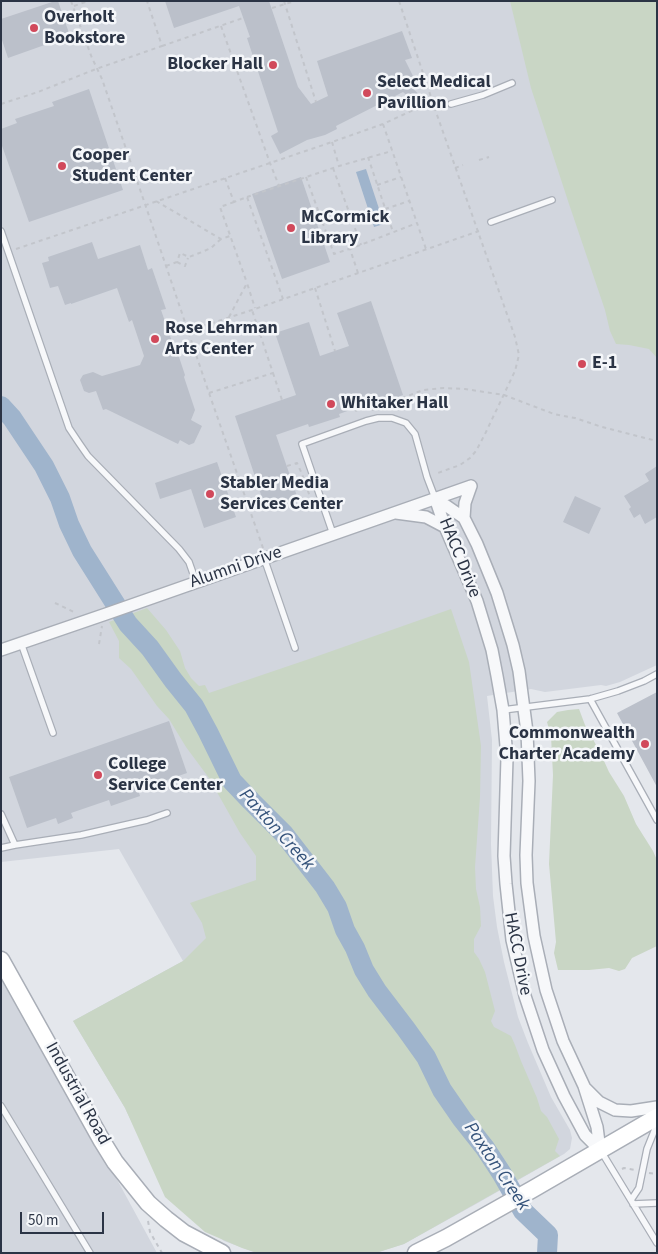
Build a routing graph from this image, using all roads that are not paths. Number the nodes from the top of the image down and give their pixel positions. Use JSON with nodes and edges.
{"nodes":[{"id":1,"x":512,"y":83,"type":"dead end"},
{"id":2,"x":451,"y":104,"type":"dead end"},
{"id":3,"x":552,"y":200,"type":"dead end"},
{"id":4,"x":491,"y":222,"type":"dead end"},
{"id":5,"x":1,"y":231,"type":"edge"},
{"id":6,"x":435,"y":498,"type":"junction"},
{"id":7,"x":392,"y":513,"type":"junction"},
{"id":8,"x":464,"y":518,"type":"junction"},
{"id":9,"x":445,"y":527,"type":"junction"},
{"id":10,"x":332,"y":534,"type":"junction"},
{"id":11,"x":263,"y":553,"type":"junction"},
{"id":12,"x":196,"y":582,"type":"junction"},
{"id":13,"x":21,"y":643,"type":"junction"},
{"id":14,"x":2,"y":648,"type":"edge"},
{"id":15,"x":296,"y":648,"type":"dead end"},
{"id":16,"x":657,"y":674,"type":"edge"},
{"id":17,"x":590,"y":699,"type":"junction"},
{"id":18,"x":524,"y":707,"type":"junction"},
{"id":19,"x":503,"y":710,"type":"junction"},
{"id":20,"x":53,"y":733,"type":"dead end"},
{"id":21,"x":167,"y":813,"type":"dead end"},
{"id":22,"x":1,"y":814,"type":"edge"},
{"id":23,"x":657,"y":820,"type":"edge"},
{"id":24,"x":15,"y":845,"type":"junction"},
{"id":25,"x":1,"y":848,"type":"edge"},
{"id":26,"x":1,"y":960,"type":"edge"},
{"id":27,"x":584,"y":1086,"type":"junction"},
{"id":28,"x":1,"y":1106,"type":"edge"},
{"id":29,"x":657,"y":1107,"type":"edge"},
{"id":30,"x":657,"y":1117,"type":"edge"},
{"id":31,"x":657,"y":1124,"type":"edge"},
{"id":32,"x":600,"y":1150,"type":"junction"},
{"id":33,"x":632,"y":1202,"type":"junction"},
{"id":34,"x":657,"y":1203,"type":"edge"},
{"id":35,"x":657,"y":1243,"type":"edge"},
{"id":36,"x":90,"y":1253,"type":"edge"},
{"id":37,"x":222,"y":1253,"type":"edge"},
{"id":38,"x":416,"y":1253,"type":"edge"}],
"edges":[{"from":1,"to":2,"type":"lane"},
{"from":3,"to":4,"type":"lane"},
{"from":5,"to":12,"type":"lane"},
{"from":6,"to":7,"type":"street","name":"Alumni Drive"},
{"from":6,"to":8,"type":"street","name":"HACC Drive"},
{"from":6,"to":8,"type":"street","name":"Alumni Drive"},
{"from":6,"to":9,"type":"street","name":"HACC Drive"},
{"from":6,"to":10,"type":"lane"},
{"from":7,"to":9,"type":"street"},
{"from":7,"to":10,"type":"street","name":"Alumni Drive"},
{"from":8,"to":18,"type":"street","name":"HACC Drive"},
{"from":9,"to":19,"type":"street","name":"HACC Drive"},
{"from":10,"to":11,"type":"street","name":"Alumni Drive"},
{"from":11,"to":12,"type":"street","name":"Alumni Drive"},
{"from":11,"to":15,"type":"lane"},
{"from":12,"to":13,"type":"street","name":"Alumni Drive"},
{"from":13,"to":14,"type":"street","name":"Alumni Drive"},
{"from":13,"to":20,"type":"lane"},
{"from":16,"to":17,"type":"lane"},
{"from":17,"to":18,"type":"lane"},
{"from":17,"to":23,"type":"lane"},
{"from":18,"to":19,"type":"lane"},
{"from":18,"to":27,"type":"street","name":"HACC Drive"},
{"from":19,"to":32,"type":"street","name":"HACC Drive"},
{"from":21,"to":24,"type":"lane"},
{"from":22,"to":24,"type":"lane"},
{"from":24,"to":25,"type":"lane"},
{"from":26,"to":37,"type":"street","name":"Industrial Road"},
{"from":27,"to":29,"type":"street","name":"HACC Drive"},
{"from":27,"to":32,"type":"street","name":"HACC Drive"},
{"from":28,"to":36,"type":"lane"},
{"from":30,"to":32,"type":"street"},
{"from":31,"to":33,"type":"lane"},
{"from":32,"to":33,"type":"lane"},
{"from":32,"to":38,"type":"street"},
{"from":33,"to":34,"type":"lane"},
{"from":33,"to":35,"type":"lane"}]}
